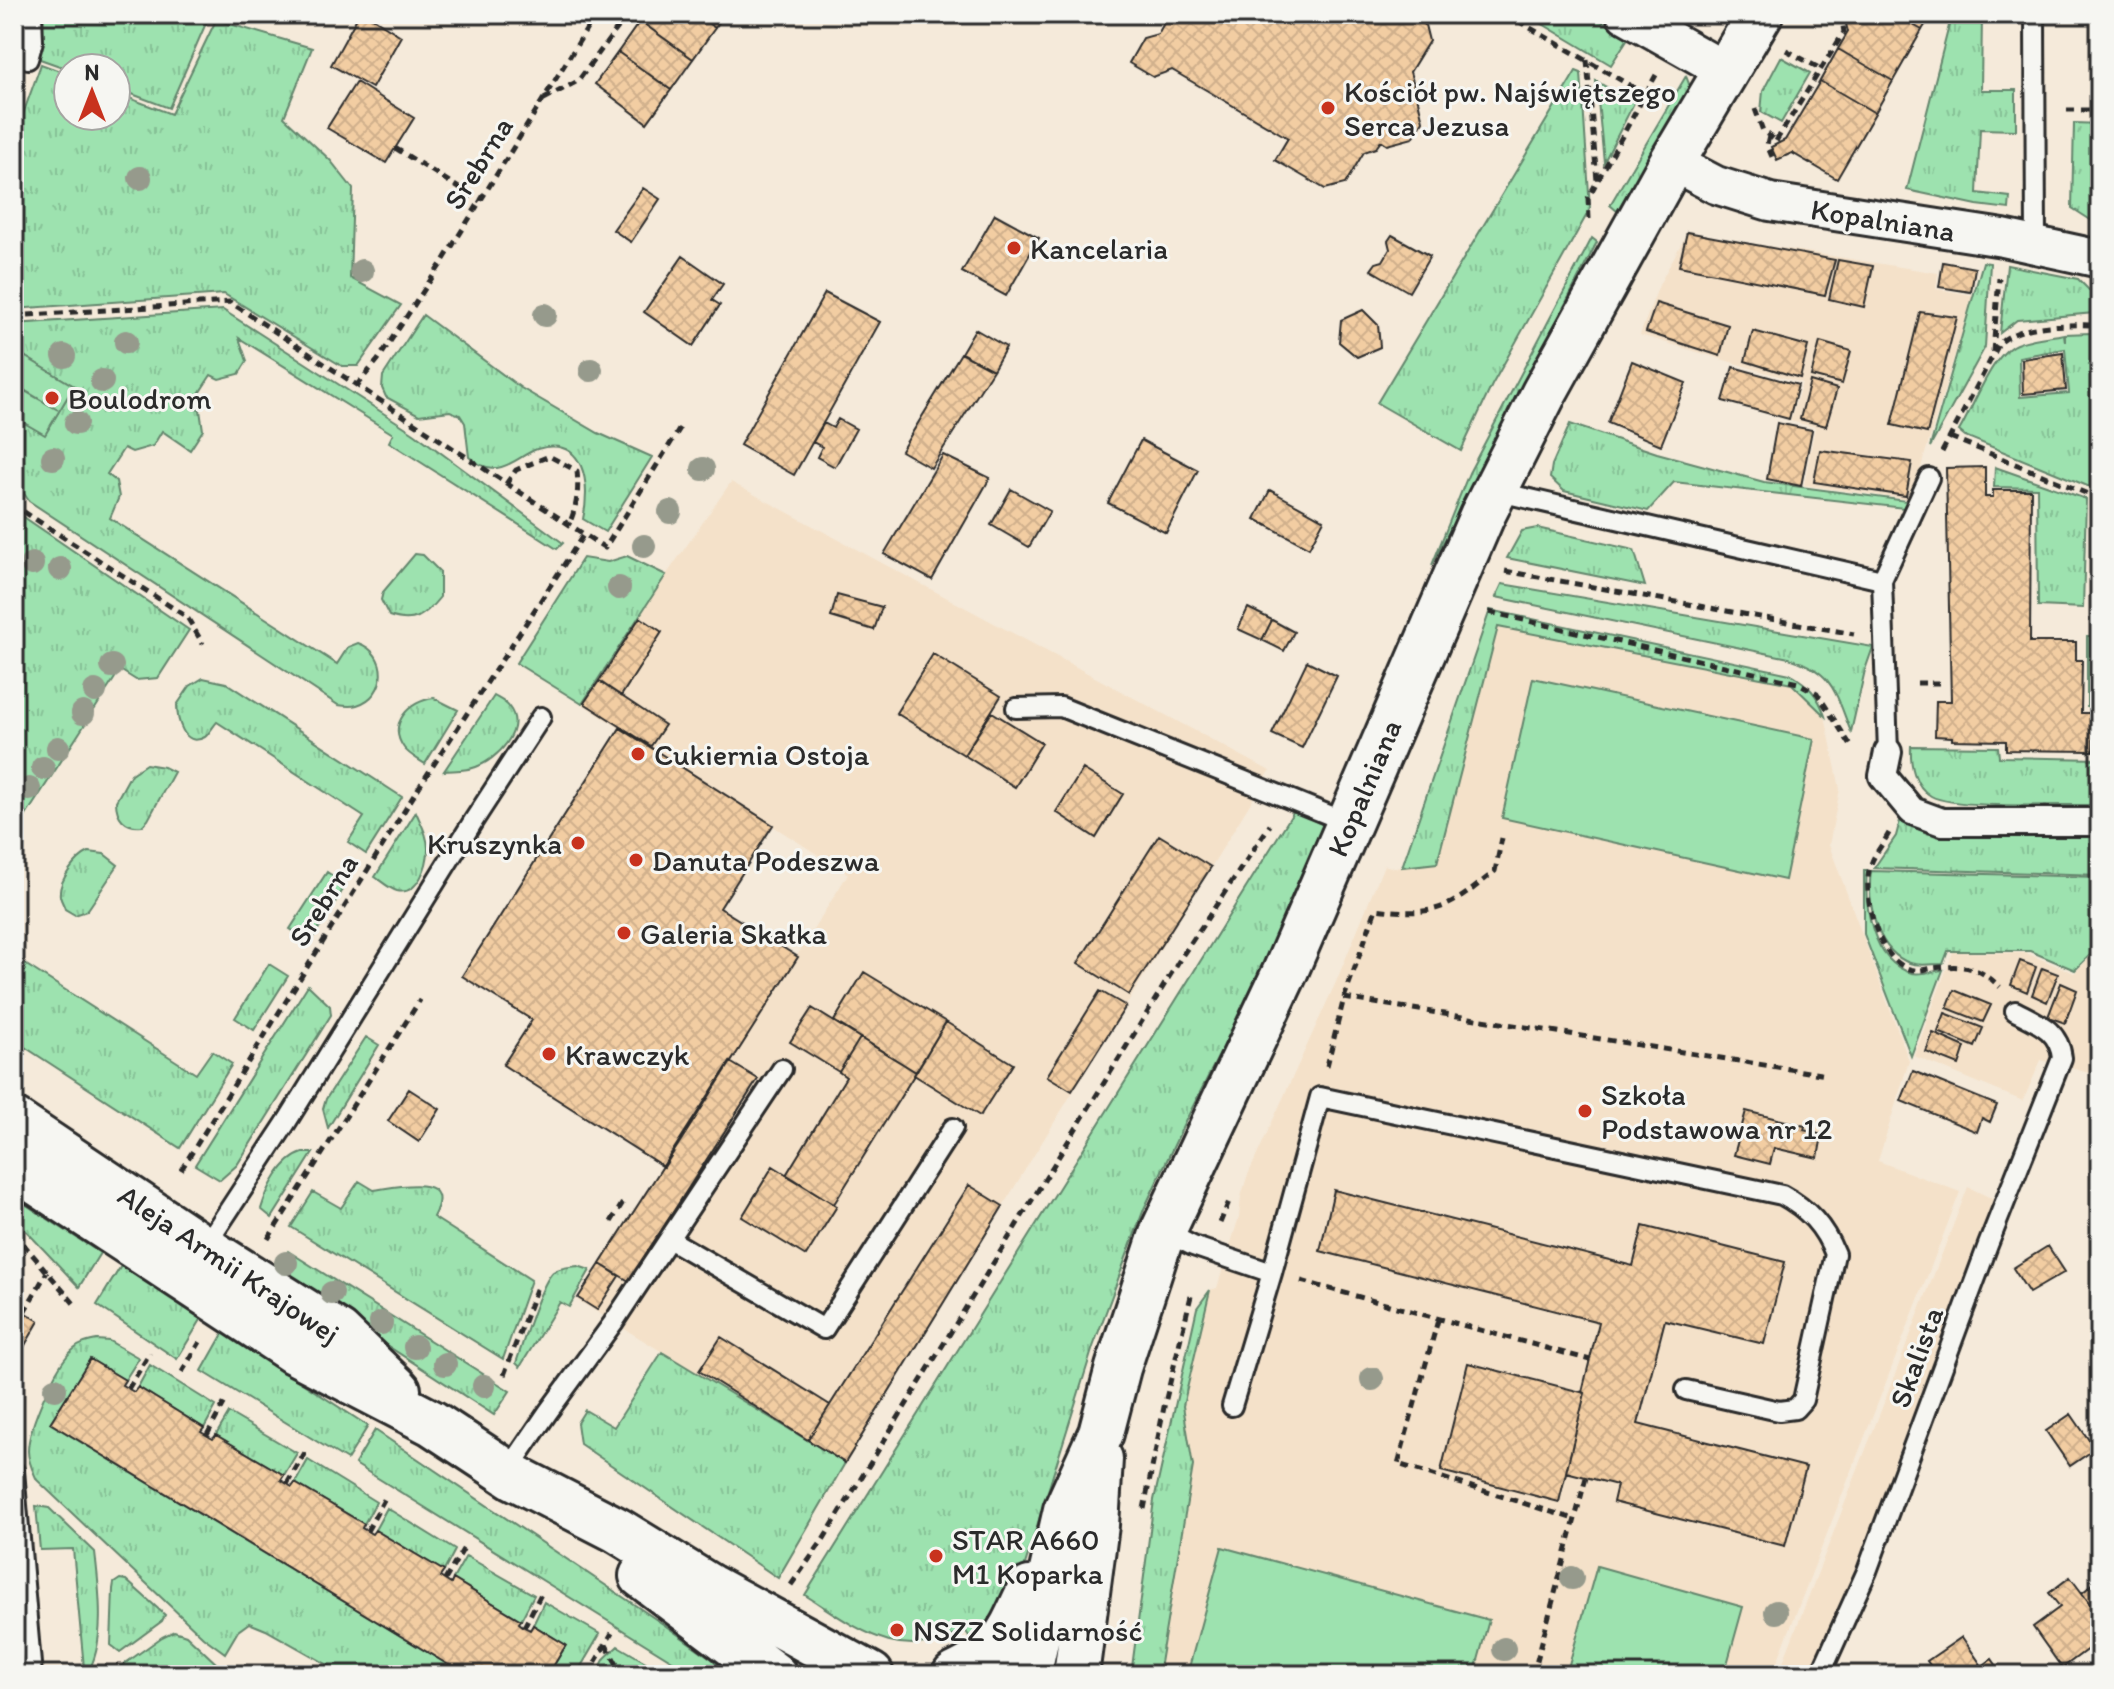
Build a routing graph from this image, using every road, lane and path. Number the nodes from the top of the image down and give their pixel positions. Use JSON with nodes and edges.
{"nodes":[{"id":1,"x":32,"y":14,"type":"edge"},
{"id":2,"x":596,"y":14,"type":"edge"},
{"id":3,"x":628,"y":14,"type":"edge"},
{"id":4,"x":1506,"y":14,"type":"edge"},
{"id":5,"x":1625,"y":14,"type":"edge"},
{"id":6,"x":1837,"y":14,"type":"edge"},
{"id":7,"x":2035,"y":14,"type":"edge"},
{"id":8,"x":1769,"y":30,"type":"edge"},
{"id":9,"x":28,"y":59,"type":"dead end"},
{"id":10,"x":1587,"y":59,"type":"junction"},
{"id":11,"x":1821,"y":69,"type":"junction"},
{"id":12,"x":1726,"y":71,"type":"junction"},
{"id":13,"x":1645,"y":94,"type":"dead end"},
{"id":14,"x":541,"y":102,"type":"junction"},
{"id":15,"x":2062,"y":110,"type":"dead end"},
{"id":16,"x":2100,"y":110,"type":"edge"},
{"id":17,"x":1759,"y":120,"type":"dead end"},
{"id":18,"x":1769,"y":136,"type":"junction"},
{"id":19,"x":395,"y":148,"type":"dead end"},
{"id":20,"x":1672,"y":162,"type":"junction"},
{"id":21,"x":1782,"y":165,"type":"dead end"},
{"id":22,"x":1597,"y":181,"type":"dead end"},
{"id":23,"x":480,"y":201,"type":"junction"},
{"id":24,"x":2020,"y":242,"type":"junction"},
{"id":25,"x":2100,"y":259,"type":"edge"},
{"id":26,"x":14,"y":316,"type":"edge"},
{"id":27,"x":2100,"y":325,"type":"edge"},
{"id":28,"x":1993,"y":357,"type":"junction"},
{"id":29,"x":356,"y":386,"type":"junction"},
{"id":30,"x":682,"y":425,"type":"dead end"},
{"id":31,"x":1950,"y":437,"type":"junction"},
{"id":32,"x":1929,"y":478,"type":"joint"},
{"id":33,"x":506,"y":484,"type":"junction"},
{"id":34,"x":1495,"y":491,"type":"junction"},
{"id":35,"x":2100,"y":499,"type":"edge"},
{"id":36,"x":14,"y":502,"type":"edge"},
{"id":37,"x":569,"y":524,"type":"junction"},
{"id":38,"x":584,"y":534,"type":"junction"},
{"id":39,"x":1511,"y":573,"type":"dead end"},
{"id":40,"x":1882,"y":580,"type":"junction"},
{"id":41,"x":1481,"y":610,"type":"dead end"},
{"id":42,"x":1885,"y":639,"type":"junction"},
{"id":43,"x":203,"y":644,"type":"dead end"},
{"id":44,"x":1945,"y":683,"type":"dead end"},
{"id":45,"x":1916,"y":687,"type":"dead end"},
{"id":46,"x":1016,"y":708,"type":"dead end"},
{"id":47,"x":541,"y":717,"type":"dead end"},
{"id":48,"x":1890,"y":775,"type":"junction"},
{"id":49,"x":2100,"y":822,"type":"edge"},
{"id":50,"x":1349,"y":823,"type":"junction"},
{"id":51,"x":1502,"y":838,"type":"dead end"},
{"id":52,"x":1256,"y":845,"type":"dead end"},
{"id":53,"x":1344,"y":998,"type":"junction"},
{"id":54,"x":420,"y":1000,"type":"dead end"},
{"id":55,"x":2015,"y":1011,"type":"joint"},
{"id":56,"x":782,"y":1069,"type":"dead end"},
{"id":57,"x":1827,"y":1075,"type":"dead end"},
{"id":58,"x":1320,"y":1097,"type":"junction"},
{"id":59,"x":14,"y":1121,"type":"edge"},
{"id":60,"x":953,"y":1128,"type":"dead end"},
{"id":61,"x":14,"y":1167,"type":"edge"},
{"id":62,"x":181,"y":1170,"type":"dead end"},
{"id":63,"x":625,"y":1199,"type":"dead end"},
{"id":64,"x":611,"y":1222,"type":"dead end"},
{"id":65,"x":1163,"y":1231,"type":"junction"},
{"id":66,"x":14,"y":1233,"type":"edge"},
{"id":67,"x":669,"y":1239,"type":"junction"},
{"id":68,"x":263,"y":1247,"type":"dead end"},
{"id":69,"x":193,"y":1264,"type":"junction"},
{"id":70,"x":47,"y":1272,"type":"junction"},
{"id":71,"x":1272,"y":1273,"type":"junction"},
{"id":72,"x":538,"y":1284,"type":"dead end"},
{"id":73,"x":77,"y":1307,"type":"dead end"},
{"id":74,"x":24,"y":1312,"type":"dead end"},
{"id":75,"x":1438,"y":1320,"type":"junction"},
{"id":76,"x":202,"y":1339,"type":"dead end"},
{"id":77,"x":150,"y":1353,"type":"dead end"},
{"id":78,"x":1590,"y":1360,"type":"dead end"},
{"id":79,"x":182,"y":1372,"type":"dead end"},
{"id":80,"x":504,"y":1375,"type":"dead end"},
{"id":81,"x":128,"y":1389,"type":"dead end"},
{"id":82,"x":1686,"y":1390,"type":"dead end"},
{"id":83,"x":226,"y":1400,"type":"dead end"},
{"id":84,"x":1232,"y":1406,"type":"dead end"},
{"id":85,"x":1101,"y":1433,"type":"junction"},
{"id":86,"x":207,"y":1435,"type":"dead end"},
{"id":87,"x":307,"y":1449,"type":"dead end"},
{"id":88,"x":14,"y":1471,"type":"edge"},
{"id":89,"x":510,"y":1474,"type":"junction"},
{"id":90,"x":1587,"y":1474,"type":"dead end"},
{"id":91,"x":287,"y":1484,"type":"dead end"},
{"id":92,"x":386,"y":1496,"type":"dead end"},
{"id":93,"x":1066,"y":1510,"type":"junction"},
{"id":94,"x":1574,"y":1519,"type":"junction"},
{"id":95,"x":367,"y":1531,"type":"dead end"},
{"id":96,"x":465,"y":1546,"type":"dead end"},
{"id":97,"x":803,"y":1567,"type":"dead end"},
{"id":98,"x":445,"y":1580,"type":"dead end"},
{"id":99,"x":542,"y":1592,"type":"dead end"},
{"id":100,"x":691,"y":1592,"type":"junction"},
{"id":101,"x":524,"y":1627,"type":"dead end"},
{"id":102,"x":612,"y":1633,"type":"dead end"},
{"id":103,"x":605,"y":1644,"type":"junction"},
{"id":104,"x":32,"y":1675,"type":"edge"},
{"id":105,"x":588,"y":1675,"type":"edge"},
{"id":106,"x":623,"y":1675,"type":"edge"},
{"id":107,"x":747,"y":1675,"type":"edge"},
{"id":108,"x":774,"y":1675,"type":"edge"},
{"id":109,"x":834,"y":1675,"type":"edge"},
{"id":110,"x":871,"y":1675,"type":"edge"},
{"id":111,"x":955,"y":1675,"type":"edge"},
{"id":112,"x":1028,"y":1675,"type":"edge"},
{"id":113,"x":1076,"y":1675,"type":"edge"},
{"id":114,"x":1533,"y":1675,"type":"edge"},
{"id":115,"x":1820,"y":1675,"type":"edge"}],
"edges":[{"from":1,"to":9,"type":"lane"},
{"from":2,"to":14,"type":"path","name":"Srebrna"},
{"from":3,"to":14,"type":"path"},
{"from":4,"to":10,"type":"path"},
{"from":5,"to":12,"type":"street"},
{"from":6,"to":11,"type":"path"},
{"from":7,"to":24,"type":"lane"},
{"from":8,"to":11,"type":"path"},
{"from":8,"to":12,"type":"street","name":"Kopalniana"},
{"from":10,"to":13,"type":"path"},
{"from":10,"to":22,"type":"path"},
{"from":11,"to":18,"type":"path"},
{"from":12,"to":20,"type":"street","name":"Kopalniana"},
{"from":14,"to":23,"type":"path","name":"Srebrna"},
{"from":15,"to":16,"type":"path"},
{"from":17,"to":18,"type":"path"},
{"from":18,"to":21,"type":"path"},
{"from":19,"to":23,"type":"path"},
{"from":20,"to":24,"type":"street","name":"Kopalniana"},
{"from":20,"to":34,"type":"street","name":"Kopalniana"},
{"from":23,"to":29,"type":"path","name":"Srebrna"},
{"from":24,"to":25,"type":"street","name":"Kopalniana"},
{"from":24,"to":28,"type":"path"},
{"from":26,"to":29,"type":"path"},
{"from":27,"to":28,"type":"path"},
{"from":28,"to":31,"type":"path"},
{"from":29,"to":33,"type":"path"},
{"from":30,"to":38,"type":"path"},
{"from":31,"to":32,"type":"path"},
{"from":31,"to":35,"type":"path"},
{"from":32,"to":40,"type":"lane"},
{"from":33,"to":37,"type":"path"},
{"from":33,"to":37,"type":"path"},
{"from":34,"to":40,"type":"lane"},
{"from":34,"to":50,"type":"street","name":"Kopalniana"},
{"from":36,"to":43,"type":"path"},
{"from":37,"to":38,"type":"path"},
{"from":38,"to":62,"type":"path","name":"Srebrna"},
{"from":39,"to":42,"type":"path"},
{"from":40,"to":42,"type":"lane"},
{"from":41,"to":48,"type":"path"},
{"from":42,"to":48,"type":"lane"},
{"from":44,"to":45,"type":"path"},
{"from":46,"to":50,"type":"lane"},
{"from":47,"to":69,"type":"lane"},
{"from":48,"to":49,"type":"street"},
{"from":48,"to":55,"type":"path"},
{"from":50,"to":65,"type":"street","name":"Kopalniana"},
{"from":51,"to":53,"type":"path"},
{"from":52,"to":97,"type":"path"},
{"from":53,"to":57,"type":"path"},
{"from":53,"to":58,"type":"path"},
{"from":54,"to":68,"type":"path"},
{"from":55,"to":115,"type":"lane","name":"Skalista"},
{"from":56,"to":67,"type":"lane"},
{"from":58,"to":71,"type":"lane"},
{"from":58,"to":82,"type":"lane"},
{"from":59,"to":69,"type":"street","name":"Aleja Armii Krajowej"},
{"from":60,"to":67,"type":"lane"},
{"from":61,"to":69,"type":"street","name":"Aleja Armii Krajowej"},
{"from":63,"to":64,"type":"path"},
{"from":65,"to":71,"type":"lane"},
{"from":65,"to":85,"type":"street","name":"Kopalniana"},
{"from":66,"to":70,"type":"path"},
{"from":67,"to":89,"type":"lane"},
{"from":69,"to":89,"type":"street","name":"Aleja Armii Krajowej"},
{"from":70,"to":73,"type":"path"},
{"from":70,"to":74,"type":"path"},
{"from":71,"to":75,"type":"path"},
{"from":71,"to":84,"type":"lane"},
{"from":72,"to":80,"type":"path"},
{"from":75,"to":78,"type":"path"},
{"from":75,"to":94,"type":"path"},
{"from":76,"to":79,"type":"path"},
{"from":77,"to":81,"type":"path"},
{"from":83,"to":86,"type":"path"},
{"from":85,"to":93,"type":"street","name":"Kopalniana"},
{"from":85,"to":113,"type":"street","name":"Kopalniana"},
{"from":87,"to":91,"type":"path"},
{"from":88,"to":104,"type":"lane"},
{"from":89,"to":100,"type":"street","name":"Aleja Armii Krajowej"},
{"from":90,"to":94,"type":"path"},
{"from":92,"to":95,"type":"path"},
{"from":93,"to":111,"type":"street"},
{"from":93,"to":112,"type":"street","name":"Kopalniana"},
{"from":94,"to":114,"type":"path"},
{"from":96,"to":98,"type":"path"},
{"from":99,"to":101,"type":"path"},
{"from":100,"to":107,"type":"street","name":"Aleja Armii Krajowej"},
{"from":100,"to":108,"type":"street","name":"Aleja Armii Krajowej"},
{"from":100,"to":109,"type":"street","name":"Aleja Armii Krajowej"},
{"from":100,"to":110,"type":"street","name":"Aleja Armii Krajowej"},
{"from":102,"to":103,"type":"path"},
{"from":103,"to":105,"type":"path"},
{"from":103,"to":106,"type":"path"}]}
